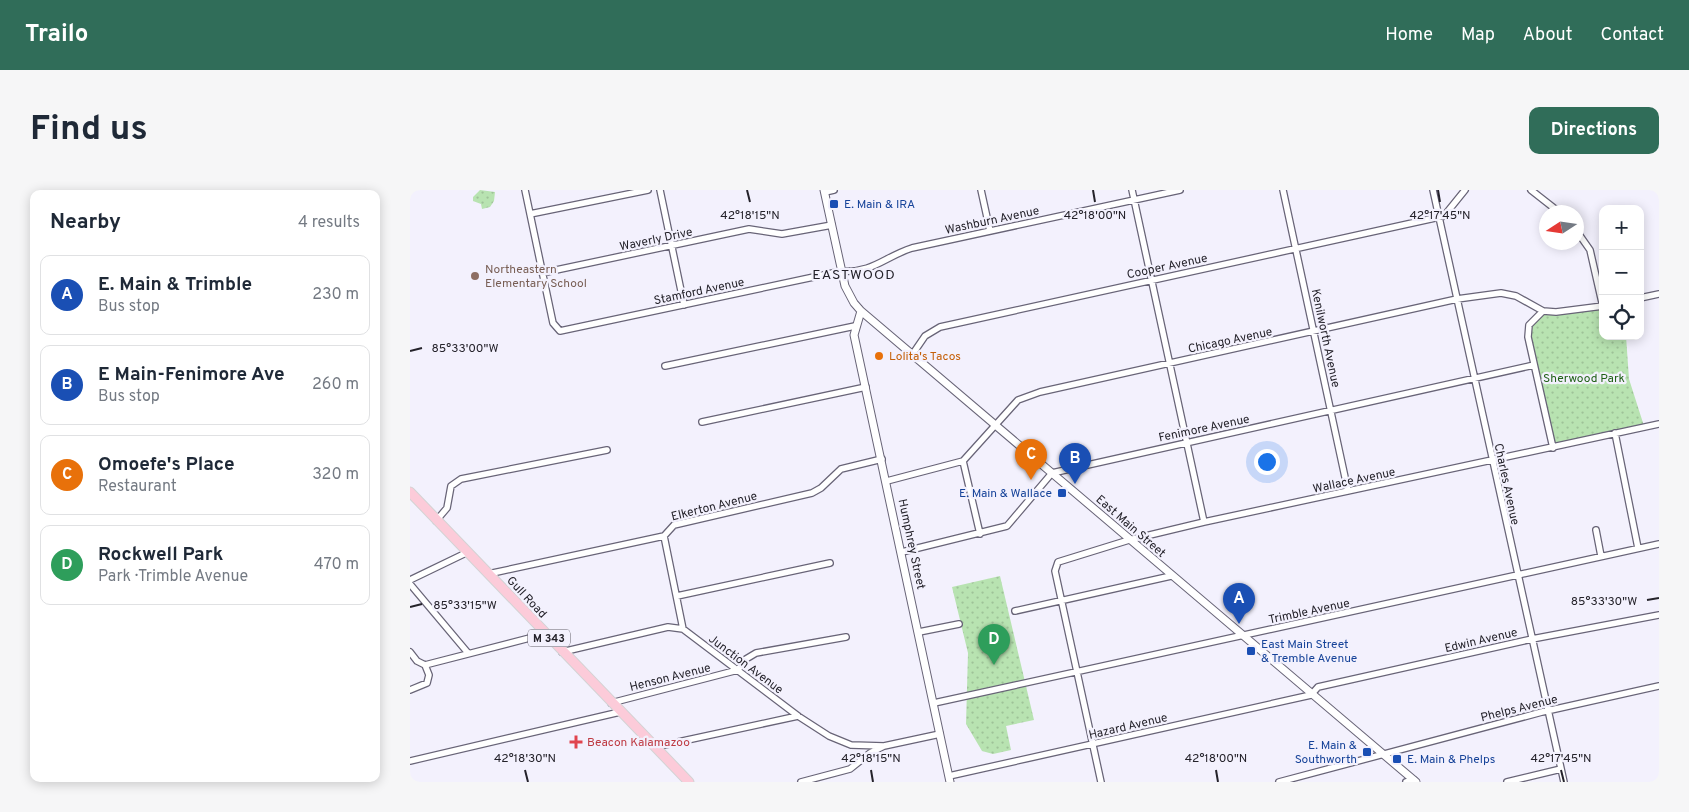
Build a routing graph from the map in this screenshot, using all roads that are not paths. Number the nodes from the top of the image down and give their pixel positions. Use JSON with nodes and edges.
{"nodes":[{"id":1,"x":525,"y":190,"type":"edge"},
{"id":2,"x":648,"y":190,"type":"edge"},
{"id":3,"x":660,"y":190,"type":"edge"},
{"id":4,"x":834,"y":190,"type":"edge"},
{"id":5,"x":981,"y":190,"type":"edge"},
{"id":6,"x":1132,"y":190,"type":"edge"},
{"id":7,"x":1180,"y":190,"type":"edge"},
{"id":8,"x":1283,"y":190,"type":"edge"},
{"id":9,"x":1433,"y":190,"type":"edge"},
{"id":10,"x":1465,"y":190,"type":"edge"},
{"id":11,"x":1531,"y":190,"type":"edge"},
{"id":12,"x":825,"y":191,"type":"edge"},
{"id":13,"x":1134,"y":200,"type":"junction"},
{"id":14,"x":1550,"y":205,"type":"edge"},
{"id":15,"x":530,"y":214,"type":"junction"},
{"id":16,"x":1439,"y":217,"type":"junction"},
{"id":17,"x":832,"y":225,"type":"junction"},
{"id":18,"x":990,"y":231,"type":"junction"},
{"id":19,"x":1584,"y":241,"type":"edge"},
{"id":20,"x":671,"y":246,"type":"junction"},
{"id":21,"x":1296,"y":249,"type":"junction"},
{"id":22,"x":842,"y":271,"type":"junction"},
{"id":23,"x":542,"y":273,"type":"junction"},
{"id":24,"x":1152,"y":280,"type":"junction"},
{"id":25,"x":1659,"y":294,"type":"edge"},
{"id":26,"x":1600,"y":295,"type":"edge"},
{"id":27,"x":1644,"y":297,"type":"edge"},
{"id":28,"x":1457,"y":299,"type":"junction"},
{"id":29,"x":684,"y":305,"type":"junction"},
{"id":30,"x":1599,"y":307,"type":"edge"},
{"id":31,"x":1542,"y":310,"type":"junction"},
{"id":32,"x":861,"y":311,"type":"junction"},
{"id":33,"x":855,"y":326,"type":"junction"},
{"id":34,"x":1314,"y":331,"type":"junction"},
{"id":35,"x":912,"y":355,"type":"junction"},
{"id":36,"x":1170,"y":363,"type":"junction"},
{"id":37,"x":1534,"y":365,"type":"junction"},
{"id":38,"x":665,"y":366,"type":"dead end"},
{"id":39,"x":1474,"y":379,"type":"junction"},
{"id":40,"x":866,"y":387,"type":"junction"},
{"id":41,"x":1331,"y":411,"type":"junction"},
{"id":42,"x":702,"y":422,"type":"dead end"},
{"id":43,"x":1659,"y":424,"type":"edge"},
{"id":44,"x":995,"y":425,"type":"junction"},
{"id":45,"x":1615,"y":433,"type":"junction"},
{"id":46,"x":1187,"y":442,"type":"junction"},
{"id":47,"x":1553,"y":448,"type":"junction"},
{"id":48,"x":607,"y":450,"type":"dead end"},
{"id":49,"x":882,"y":459,"type":"junction"},
{"id":50,"x":1492,"y":459,"type":"junction"},
{"id":51,"x":963,"y":461,"type":"junction"},
{"id":52,"x":1052,"y":473,"type":"junction"},
{"id":53,"x":887,"y":481,"type":"junction"},
{"id":54,"x":1348,"y":491,"type":"junction"},
{"id":55,"x":410,"y":492,"type":"edge"},
{"id":56,"x":436,"y":521,"type":"junction"},
{"id":57,"x":1204,"y":522,"type":"junction"},
{"id":58,"x":1596,"y":530,"type":"dead end"},
{"id":59,"x":980,"y":534,"type":"junction"},
{"id":60,"x":664,"y":536,"type":"junction"},
{"id":61,"x":1129,"y":540,"type":"junction"},
{"id":62,"x":1659,"y":544,"type":"edge"},
{"id":63,"x":1638,"y":548,"type":"junction"},
{"id":64,"x":468,"y":552,"type":"junction"},
{"id":65,"x":902,"y":552,"type":"junction"},
{"id":66,"x":1600,"y":556,"type":"junction"},
{"id":67,"x":830,"y":564,"type":"dead end"},
{"id":68,"x":488,"y":574,"type":"junction"},
{"id":69,"x":1517,"y":575,"type":"junction"},
{"id":70,"x":1171,"y":576,"type":"junction"},
{"id":71,"x":410,"y":580,"type":"edge"},
{"id":72,"x":410,"y":584,"type":"edge"},
{"id":73,"x":677,"y":596,"type":"junction"},
{"id":74,"x":1062,"y":600,"type":"junction"},
{"id":75,"x":1015,"y":611,"type":"dead end"},
{"id":76,"x":1659,"y":615,"type":"edge"},
{"id":77,"x":959,"y":624,"type":"dead end"},
{"id":78,"x":683,"y":628,"type":"junction"},
{"id":79,"x":919,"y":632,"type":"junction"},
{"id":80,"x":545,"y":634,"type":"junction"},
{"id":81,"x":846,"y":636,"type":"dead end"},
{"id":82,"x":1242,"y":636,"type":"junction"},
{"id":83,"x":1532,"y":639,"type":"junction"},
{"id":84,"x":410,"y":652,"type":"edge"},
{"id":85,"x":562,"y":652,"type":"junction"},
{"id":86,"x":468,"y":653,"type":"junction"},
{"id":87,"x":425,"y":665,"type":"junction"},
{"id":88,"x":738,"y":670,"type":"junction"},
{"id":89,"x":1078,"y":673,"type":"junction"},
{"id":90,"x":1659,"y":686,"type":"edge"},
{"id":91,"x":410,"y":690,"type":"edge"},
{"id":92,"x":1311,"y":695,"type":"junction"},
{"id":93,"x":611,"y":703,"type":"junction"},
{"id":94,"x":934,"y":703,"type":"junction"},
{"id":95,"x":1548,"y":711,"type":"junction"},
{"id":96,"x":620,"y":712,"type":"junction"},
{"id":97,"x":798,"y":716,"type":"junction"},
{"id":98,"x":940,"y":734,"type":"junction"},
{"id":99,"x":1093,"y":744,"type":"junction"},
{"id":100,"x":884,"y":746,"type":"junction"},
{"id":101,"x":655,"y":747,"type":"junction"},
{"id":102,"x":1384,"y":754,"type":"junction"},
{"id":103,"x":410,"y":761,"type":"edge"},
{"id":104,"x":1561,"y":769,"type":"junction"},
{"id":105,"x":950,"y":779,"type":"edge"},
{"id":106,"x":1415,"y":781,"type":"edge"},
{"id":107,"x":689,"y":782,"type":"edge"},
{"id":108,"x":800,"y":782,"type":"edge"},
{"id":109,"x":1101,"y":782,"type":"edge"},
{"id":110,"x":1279,"y":782,"type":"edge"},
{"id":111,"x":1406,"y":782,"type":"edge"},
{"id":112,"x":1507,"y":782,"type":"edge"},
{"id":113,"x":1564,"y":782,"type":"edge"}],
"edges":[{"from":1,"to":15,"type":"street"},
{"from":2,"to":15,"type":"street"},
{"from":3,"to":20,"type":"street"},
{"from":4,"to":12,"type":"street"},
{"from":5,"to":18,"type":"street"},
{"from":6,"to":13,"type":"street"},
{"from":7,"to":13,"type":"street","name":"Washburn Avenue"},
{"from":8,"to":21,"type":"street","name":"Kenilworth Avenue"},
{"from":9,"to":16,"type":"street","name":"Charles Avenue"},
{"from":10,"to":16,"type":"street"},
{"from":11,"to":14,"type":"street"},
{"from":12,"to":17,"type":"street","name":"East Main Street"},
{"from":13,"to":18,"type":"street","name":"Washburn Avenue"},
{"from":13,"to":24,"type":"street"},
{"from":15,"to":23,"type":"street"},
{"from":16,"to":21,"type":"street","name":"Cooper Avenue"},
{"from":16,"to":28,"type":"street","name":"Charles Avenue"},
{"from":17,"to":20,"type":"street","name":"Waverly Drive"},
{"from":17,"to":22,"type":"street","name":"East Main Street"},
{"from":18,"to":22,"type":"street","name":"Washburn Avenue"},
{"from":19,"to":26,"type":"street"},
{"from":20,"to":23,"type":"street","name":"Waverly Drive"},
{"from":20,"to":29,"type":"street"},
{"from":21,"to":24,"type":"street","name":"Cooper Avenue"},
{"from":21,"to":34,"type":"street","name":"Kenilworth Avenue"},
{"from":22,"to":29,"type":"street","name":"Stamford Avenue"},
{"from":22,"to":32,"type":"street","name":"East Main Street"},
{"from":23,"to":29,"type":"street","name":"Stamford Avenue"},
{"from":24,"to":35,"type":"street","name":"Cooper Avenue"},
{"from":24,"to":36,"type":"street"},
{"from":25,"to":27,"type":"street"},
{"from":28,"to":31,"type":"street","name":"Chicago Avenue"},
{"from":28,"to":34,"type":"street","name":"Chicago Avenue"},
{"from":28,"to":39,"type":"street","name":"Charles Avenue"},
{"from":30,"to":31,"type":"street","name":"Chicago Avenue"},
{"from":31,"to":37,"type":"street"},
{"from":32,"to":33,"type":"street","name":"Humphrey Street"},
{"from":32,"to":35,"type":"street","name":"East Main Street"},
{"from":33,"to":38,"type":"street"},
{"from":33,"to":40,"type":"street","name":"Humphrey Street"},
{"from":34,"to":36,"type":"street","name":"Chicago Avenue"},
{"from":34,"to":41,"type":"street","name":"Kenilworth Avenue"},
{"from":35,"to":44,"type":"street","name":"East Main Street"},
{"from":36,"to":44,"type":"street","name":"Chicago Avenue"},
{"from":36,"to":46,"type":"street"},
{"from":37,"to":39,"type":"street","name":"Fenimore Avenue"},
{"from":37,"to":47,"type":"street"},
{"from":39,"to":41,"type":"street","name":"Fenimore Avenue"},
{"from":39,"to":50,"type":"street","name":"Charles Avenue"},
{"from":40,"to":42,"type":"street"},
{"from":40,"to":49,"type":"street","name":"Humphrey Street"},
{"from":41,"to":46,"type":"street","name":"Fenimore Avenue"},
{"from":41,"to":54,"type":"street","name":"Kenilworth Avenue"},
{"from":43,"to":45,"type":"street","name":"Wallace Avenue"},
{"from":44,"to":51,"type":"street","name":"Chicago Avenue"},
{"from":44,"to":52,"type":"street","name":"East Main Street"},
{"from":45,"to":47,"type":"street","name":"Wallace Avenue"},
{"from":45,"to":63,"type":"street"},
{"from":46,"to":52,"type":"street","name":"Fenimore Avenue"},
{"from":46,"to":57,"type":"street"},
{"from":47,"to":50,"type":"street","name":"Wallace Avenue"},
{"from":48,"to":56,"type":"street"},
{"from":49,"to":53,"type":"street","name":"Humphrey Street"},
{"from":49,"to":60,"type":"street","name":"Elkerton Avenue"},
{"from":50,"to":54,"type":"street","name":"Wallace Avenue"},
{"from":50,"to":69,"type":"street","name":"Charles Avenue"},
{"from":51,"to":53,"type":"street"},
{"from":51,"to":59,"type":"street"},
{"from":52,"to":59,"type":"street"},
{"from":52,"to":61,"type":"street","name":"East Main Street"},
{"from":53,"to":65,"type":"street","name":"Humphrey Street"},
{"from":54,"to":57,"type":"street","name":"Wallace Avenue"},
{"from":55,"to":56,"type":"main road","name":"Gull Road","number":"M 343"},
{"from":56,"to":64,"type":"main road","name":"Gull Road","number":"M 343"},
{"from":57,"to":61,"type":"street","name":"Wallace Avenue"},
{"from":58,"to":66,"type":"street"},
{"from":59,"to":65,"type":"street"},
{"from":60,"to":68,"type":"street","name":"Elkerton Avenue"},
{"from":60,"to":73,"type":"street"},
{"from":61,"to":70,"type":"street","name":"East Main Street"},
{"from":61,"to":74,"type":"street","name":"Wallace Avenue"},
{"from":62,"to":63,"type":"street","name":"Trimble Avenue"},
{"from":63,"to":66,"type":"street","name":"Trimble Avenue"},
{"from":64,"to":68,"type":"main road","name":"Gull Road","number":"M 343"},
{"from":64,"to":71,"type":"street"},
{"from":65,"to":79,"type":"street","name":"Humphrey Street"},
{"from":66,"to":69,"type":"street","name":"Trimble Avenue"},
{"from":67,"to":73,"type":"street"},
{"from":68,"to":80,"type":"main road","name":"Gull Road","number":"M 343"},
{"from":69,"to":82,"type":"street","name":"Trimble Avenue"},
{"from":69,"to":83,"type":"street","name":"Charles Avenue"},
{"from":70,"to":74,"type":"street"},
{"from":70,"to":82,"type":"street","name":"East Main Street"},
{"from":72,"to":86,"type":"street"},
{"from":73,"to":78,"type":"street"},
{"from":74,"to":75,"type":"street"},
{"from":74,"to":89,"type":"street"},
{"from":76,"to":83,"type":"street","name":"Edwin Avenue"},
{"from":77,"to":79,"type":"street"},
{"from":78,"to":85,"type":"street"},
{"from":78,"to":88,"type":"street","name":"Junction Avenue"},
{"from":79,"to":94,"type":"street","name":"Humphrey Street"},
{"from":80,"to":85,"type":"main road","name":"Gull Road","number":"M 343"},
{"from":80,"to":86,"type":"street"},
{"from":81,"to":88,"type":"street","name":"Henson Avenue"},
{"from":82,"to":89,"type":"street","name":"Trimble Avenue"},
{"from":82,"to":92,"type":"street","name":"East Main Street"},
{"from":83,"to":92,"type":"street","name":"Edwin Avenue"},
{"from":83,"to":95,"type":"street","name":"Charles Avenue"},
{"from":84,"to":87,"type":"street"},
{"from":85,"to":93,"type":"main road","name":"Gull Road","number":"M 343"},
{"from":86,"to":87,"type":"street"},
{"from":87,"to":91,"type":"street"},
{"from":88,"to":93,"type":"street","name":"Henson Avenue"},
{"from":88,"to":97,"type":"street","name":"Junction Avenue"},
{"from":89,"to":94,"type":"street","name":"Trimble Avenue"},
{"from":89,"to":99,"type":"street"},
{"from":90,"to":95,"type":"street","name":"Phelps Avenue"},
{"from":92,"to":99,"type":"street","name":"Hazard Avenue"},
{"from":92,"to":102,"type":"street","name":"East Main Street"},
{"from":93,"to":96,"type":"main road","name":"Gull Road","number":"M 343"},
{"from":94,"to":98,"type":"street","name":"Humphrey Street"},
{"from":95,"to":102,"type":"street","name":"Phelps Avenue"},
{"from":95,"to":104,"type":"street","name":"Charles Avenue"},
{"from":96,"to":101,"type":"main road","name":"Gull Road","number":"M 343"},
{"from":96,"to":103,"type":"street"},
{"from":97,"to":100,"type":"street","name":"Junction Avenue"},
{"from":97,"to":101,"type":"street"},
{"from":98,"to":100,"type":"street"},
{"from":98,"to":105,"type":"street","name":"Humphrey Street"},
{"from":99,"to":105,"type":"street","name":"Hazard Avenue"},
{"from":99,"to":109,"type":"street"},
{"from":100,"to":108,"type":"street"},
{"from":101,"to":107,"type":"main road","name":"Gull Road","number":"M 343"},
{"from":102,"to":106,"type":"street","name":"East Main Street"},
{"from":102,"to":110,"type":"street","name":"Phelps Avenue"},
{"from":104,"to":112,"type":"street"},
{"from":104,"to":113,"type":"street","name":"Charles Avenue"},
{"from":106,"to":111,"type":"street"}]}
